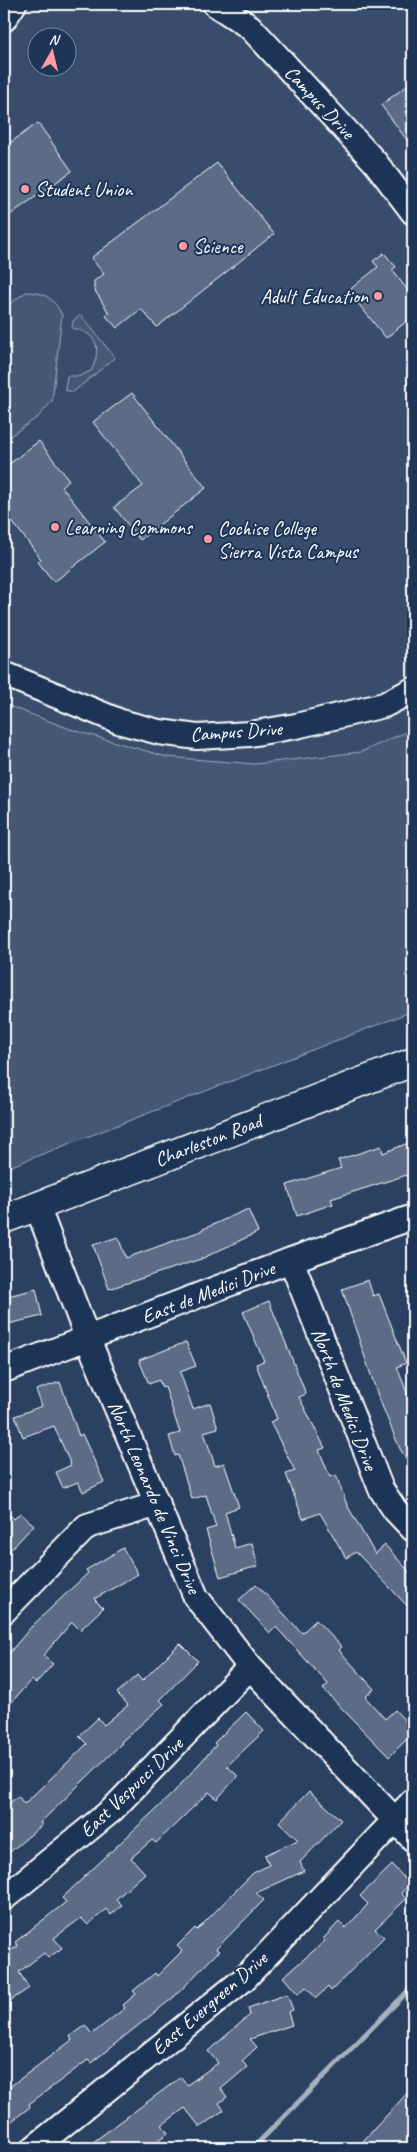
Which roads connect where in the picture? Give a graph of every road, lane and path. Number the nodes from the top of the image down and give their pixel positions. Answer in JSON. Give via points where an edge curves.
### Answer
{"nodes":[{"id":1,"x":14,"y":4,"type":"edge"},
{"id":2,"x":215,"y":4,"type":"edge"},
{"id":3,"x":4,"y":19,"type":"edge"},
{"id":4,"x":413,"y":212,"type":"edge"},
{"id":5,"x":4,"y":674,"type":"edge"},
{"id":6,"x":413,"y":690,"type":"edge"},
{"id":7,"x":413,"y":1062,"type":"edge"},
{"id":8,"x":37,"y":1206,"type":"junction"},
{"id":9,"x":413,"y":1217,"type":"edge"},
{"id":10,"x":4,"y":1219,"type":"edge"},
{"id":11,"x":291,"y":1260,"type":"junction"},
{"id":12,"x":87,"y":1337,"type":"junction"},
{"id":13,"x":4,"y":1370,"type":"edge"},
{"id":14,"x":158,"y":1504,"type":"junction"},
{"id":15,"x":413,"y":1530,"type":"edge"},
{"id":16,"x":4,"y":1611,"type":"edge"},
{"id":17,"x":250,"y":1667,"type":"junction"},
{"id":18,"x":413,"y":1801,"type":"edge"},
{"id":19,"x":396,"y":1821,"type":"junction"},
{"id":20,"x":413,"y":1839,"type":"edge"},
{"id":21,"x":4,"y":1898,"type":"edge"},
{"id":22,"x":34,"y":2148,"type":"edge"}],
"edges":[{"from":1,"to":3,"type":"street"},
{"from":2,"to":4,"type":"street","name":"Campus Drive","via":[[250,27],[375,162]]},
{"from":5,"to":6,"type":"street","name":"Campus Drive","via":[[121,722],[197,737],[250,734],[296,726],[384,705]]},
{"from":7,"to":8,"type":"main road","name":"Charleston Road"},
{"from":8,"to":10,"type":"main road","name":"Charleston Road"},
{"from":8,"to":12,"type":"street","name":"North Leonardo de Vinci Drive"},
{"from":9,"to":11,"type":"street","name":"East de Medici Drive"},
{"from":11,"to":12,"type":"street","name":"East de Medici Drive"},
{"from":11,"to":15,"type":"street","name":"North de Medici Drive","via":[[381,1489]]},
{"from":12,"to":13,"type":"street","name":"East de Medici Drive"},
{"from":12,"to":14,"type":"street","name":"North Leonardo de Vinci Drive"},
{"from":14,"to":16,"type":"street","via":[[87,1526]]},
{"from":14,"to":17,"type":"street","name":"North Leonardo de Vinci Drive","via":[[196,1597]]},
{"from":17,"to":19,"type":"street","name":"North Leonardo de Vinci Drive"},
{"from":17,"to":21,"type":"street","name":"East Vespucci Drive","via":[[112,1810]]},
{"from":18,"to":19,"type":"street","name":"East Evergreen Drive"},
{"from":19,"to":20,"type":"street","name":"North Leonardo de Vinci Drive"},
{"from":19,"to":22,"type":"street","name":"East Evergreen Drive","via":[[244,1979]]}]}
